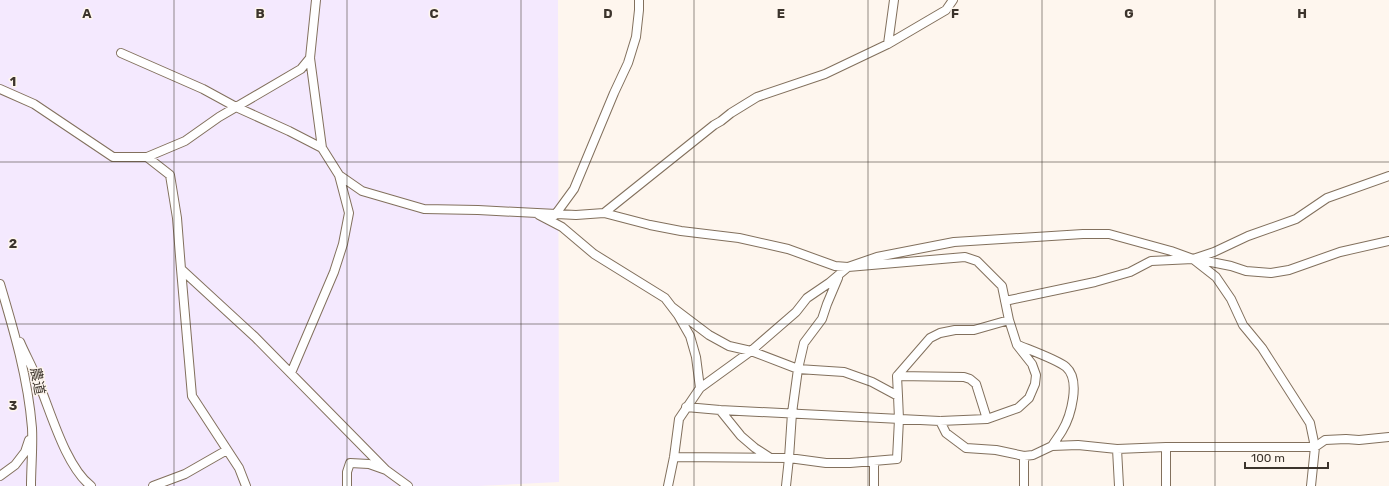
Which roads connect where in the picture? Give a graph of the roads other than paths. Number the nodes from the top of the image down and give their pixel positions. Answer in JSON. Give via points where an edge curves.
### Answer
{"nodes":[{"id":1,"x":316,"y":0,"type":"edge"},
{"id":2,"x":639,"y":0,"type":"edge"},
{"id":3,"x":894,"y":0,"type":"edge"},
{"id":4,"x":953,"y":0,"type":"edge"},
{"id":5,"x":888,"y":44,"type":"junction"},
{"id":6,"x":121,"y":53,"type":"dead end"},
{"id":7,"x":310,"y":58,"type":"junction"},
{"id":8,"x":0,"y":89,"type":"edge"},
{"id":9,"x":236,"y":107,"type":"junction"},
{"id":10,"x":322,"y":148,"type":"junction"},
{"id":11,"x":147,"y":157,"type":"junction"},
{"id":12,"x":338,"y":175,"type":"junction"},
{"id":13,"x":1389,"y":176,"type":"edge"},
{"id":14,"x":604,"y":213,"type":"junction"},
{"id":15,"x":537,"y":214,"type":"junction"},
{"id":16,"x":554,"y":215,"type":"junction"},
{"id":17,"x":1389,"y":241,"type":"edge"},
{"id":18,"x":1193,"y":259,"type":"junction"},
{"id":19,"x":848,"y":267,"type":"junction"},
{"id":20,"x":181,"y":269,"type":"junction"},
{"id":21,"x":839,"y":275,"type":"junction"},
{"id":22,"x":0,"y":284,"type":"edge"},
{"id":23,"x":1005,"y":301,"type":"junction"},
{"id":24,"x":672,"y":307,"type":"junction"},
{"id":25,"x":1009,"y":320,"type":"junction"},
{"id":26,"x":14,"y":330,"type":"junction"},
{"id":27,"x":1017,"y":345,"type":"junction"},
{"id":28,"x":751,"y":351,"type":"junction"},
{"id":29,"x":798,"y":368,"type":"junction"},
{"id":30,"x":291,"y":373,"type":"junction"},
{"id":31,"x":897,"y":376,"type":"junction"},
{"id":32,"x":700,"y":388,"type":"junction"},
{"id":33,"x":898,"y":396,"type":"junction"},
{"id":34,"x":686,"y":407,"type":"junction"},
{"id":35,"x":720,"y":410,"type":"junction"},
{"id":36,"x":792,"y":414,"type":"junction"},
{"id":37,"x":900,"y":419,"type":"junction"},
{"id":38,"x":987,"y":419,"type":"junction"},
{"id":39,"x":940,"y":421,"type":"junction"},
{"id":40,"x":32,"y":429,"type":"junction"},
{"id":41,"x":1389,"y":437,"type":"edge"},
{"id":42,"x":1052,"y":446,"type":"junction"},
{"id":43,"x":1166,"y":447,"type":"junction"},
{"id":44,"x":1315,"y":448,"type":"junction"},
{"id":45,"x":1117,"y":449,"type":"junction"},
{"id":46,"x":227,"y":450,"type":"junction"},
{"id":47,"x":1024,"y":456,"type":"junction"},
{"id":48,"x":674,"y":457,"type":"junction"},
{"id":49,"x":770,"y":458,"type":"junction"},
{"id":50,"x":789,"y":458,"type":"junction"},
{"id":51,"x":874,"y":462,"type":"junction"},
{"id":52,"x":386,"y":470,"type":"junction"},
{"id":53,"x":0,"y":476,"type":"edge"},
{"id":54,"x":31,"y":486,"type":"edge"},
{"id":55,"x":91,"y":486,"type":"edge"},
{"id":56,"x":153,"y":486,"type":"edge"},
{"id":57,"x":246,"y":486,"type":"edge"},
{"id":58,"x":347,"y":486,"type":"edge"},
{"id":59,"x":408,"y":486,"type":"edge"},
{"id":60,"x":668,"y":486,"type":"edge"},
{"id":61,"x":786,"y":486,"type":"edge"},
{"id":62,"x":874,"y":486,"type":"edge"},
{"id":63,"x":1024,"y":486,"type":"edge"},
{"id":64,"x":1119,"y":486,"type":"edge"},
{"id":65,"x":1166,"y":486,"type":"edge"},
{"id":66,"x":1312,"y":486,"type":"edge"}],
"edges":[{"from":1,"to":7,"type":"street"},
{"from":2,"to":16,"type":"street","via":[[636,37],[628,63],[574,189]]},
{"from":3,"to":5,"type":"street"},
{"from":4,"to":5,"type":"street","via":[[946,10]]},
{"from":5,"to":14,"type":"street","via":[[826,74],[757,97],[714,125]]},
{"from":6,"to":9,"type":"street"},
{"from":7,"to":9,"type":"street","via":[[301,69]]},
{"from":7,"to":10,"type":"street"},
{"from":8,"to":11,"type":"street","via":[[34,104],[113,157]]},
{"from":9,"to":10,"type":"street"},
{"from":9,"to":11,"type":"street","via":[[185,140]]},
{"from":10,"to":12,"type":"street"},
{"from":11,"to":20,"type":"street","via":[[170,175]]},
{"from":12,"to":15,"type":"street","via":[[362,191],[424,209]]},
{"from":12,"to":30,"type":"street","via":[[349,214],[343,244],[334,272]]},
{"from":13,"to":18,"type":"street","via":[[1327,198],[1296,219]]},
{"from":14,"to":16,"type":"street"},
{"from":14,"to":19,"type":"street","via":[[650,225],[788,249],[834,266]]},
{"from":15,"to":16,"type":"street"},
{"from":15,"to":24,"type":"street","via":[[562,227],[594,254],[665,298]]},
{"from":17,"to":18,"type":"street","via":[[1340,252],[1271,274]]},
{"from":18,"to":19,"type":"street","via":[[1109,234],[1083,234],[954,242],[876,257]]},
{"from":18,"to":23,"type":"street","via":[[1151,261],[1130,272],[1095,282]]},
{"from":18,"to":44,"type":"street","via":[[1216,276],[1231,299],[1243,325],[1262,348],[1310,423]]},
{"from":19,"to":21,"type":"street"},
{"from":19,"to":23,"type":"street","via":[[965,257],[977,262],[1002,286]]},
{"from":20,"to":30,"type":"street"},
{"from":20,"to":46,"type":"street","via":[[192,396]]},
{"from":21,"to":28,"type":"street","via":[[807,298],[796,312]]},
{"from":21,"to":29,"type":"street","via":[[822,319],[804,343]]},
{"from":22,"to":26,"type":"street","name":"農道"},
{"from":23,"to":25,"type":"street"},
{"from":24,"to":28,"type":"street","via":[[709,335],[729,346]]},
{"from":24,"to":32,"type":"street","via":[[690,336]]},
{"from":25,"to":27,"type":"street"},
{"from":25,"to":31,"type":"street","via":[[974,330],[940,333],[930,338]]},
{"from":26,"to":40,"type":"street","name":"農道","via":[[29,399]]},
{"from":26,"to":55,"type":"street","via":[[75,470]]},
{"from":27,"to":38,"type":"street","via":[[1032,364],[1036,375],[1035,384],[1029,398],[1018,408]]},
{"from":27,"to":42,"type":"street","via":[[1067,367],[1072,376],[1073,400],[1069,416]]},
{"from":28,"to":29,"type":"street"},
{"from":28,"to":32,"type":"street"},
{"from":29,"to":33,"type":"street","via":[[844,372],[872,382]]},
{"from":29,"to":36,"type":"street"},
{"from":30,"to":52,"type":"street"},
{"from":31,"to":33,"type":"street"},
{"from":31,"to":38,"type":"street","via":[[970,379],[976,384]]},
{"from":32,"to":34,"type":"street"},
{"from":33,"to":37,"type":"street"},
{"from":34,"to":35,"type":"street"},
{"from":34,"to":48,"type":"street","via":[[679,419]]},
{"from":35,"to":36,"type":"street"},
{"from":35,"to":49,"type":"street","via":[[741,436]]},
{"from":36,"to":37,"type":"street"},
{"from":36,"to":50,"type":"street"},
{"from":37,"to":39,"type":"street"},
{"from":37,"to":51,"type":"street","via":[[897,459]]},
{"from":38,"to":39,"type":"street"},
{"from":39,"to":47,"type":"street","via":[[946,433],[966,448],[996,450]]},
{"from":40,"to":53,"type":"street","via":[[26,452],[15,465]]},
{"from":40,"to":54,"type":"street","name":"農道"},
{"from":41,"to":44,"type":"street","via":[[1325,440]]},
{"from":42,"to":45,"type":"street","via":[[1078,445]]},
{"from":42,"to":47,"type":"street","via":[[1033,455]]},
{"from":43,"to":44,"type":"street"},
{"from":43,"to":45,"type":"street"},
{"from":43,"to":65,"type":"street"},
{"from":44,"to":66,"type":"street"},
{"from":45,"to":64,"type":"street"},
{"from":46,"to":56,"type":"street","via":[[185,474]]},
{"from":46,"to":57,"type":"street","via":[[239,468]]},
{"from":47,"to":63,"type":"street"},
{"from":48,"to":49,"type":"street"},
{"from":48,"to":60,"type":"street"},
{"from":49,"to":50,"type":"street"},
{"from":50,"to":51,"type":"street","via":[[826,463]]},
{"from":50,"to":61,"type":"street"},
{"from":51,"to":62,"type":"street"},
{"from":52,"to":58,"type":"street","via":[[370,464],[350,463]]},
{"from":52,"to":59,"type":"street"}]}
